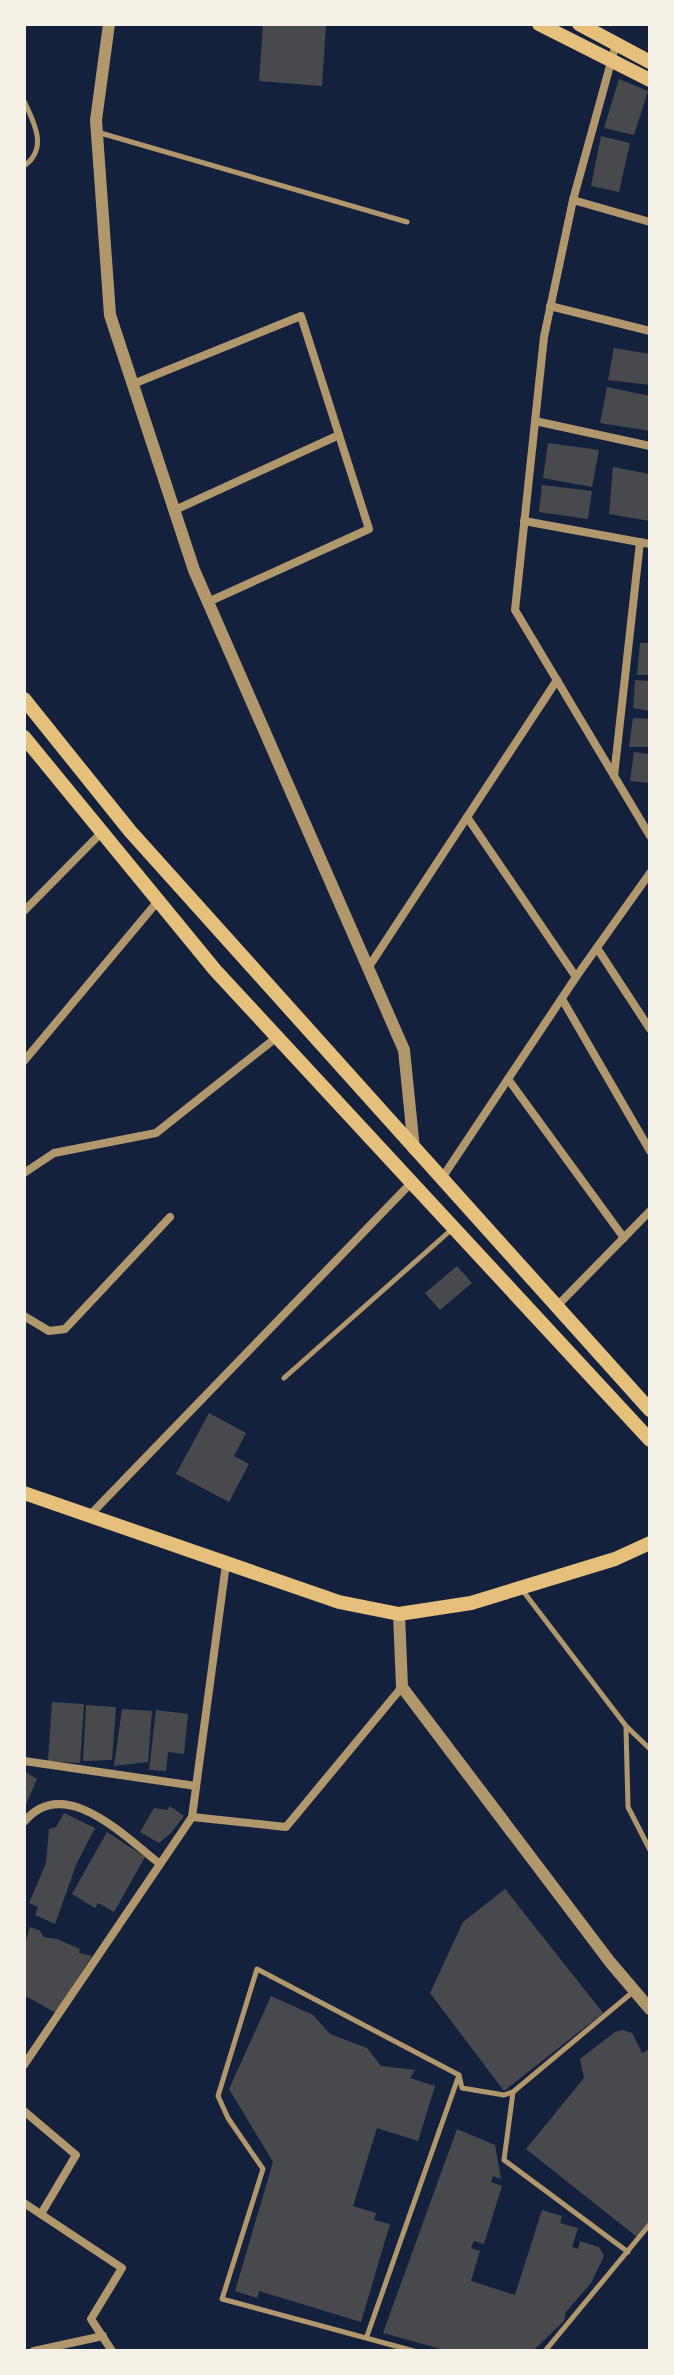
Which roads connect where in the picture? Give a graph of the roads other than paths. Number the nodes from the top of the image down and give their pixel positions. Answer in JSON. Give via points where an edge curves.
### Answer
{"nodes":[{"id":1,"x":109,"y":24,"type":"edge"},
{"id":2,"x":539,"y":24,"type":"edge"},
{"id":3,"x":579,"y":24,"type":"edge"},
{"id":4,"x":616,"y":44,"type":"junction"},
{"id":5,"x":609,"y":60,"type":"junction"},
{"id":6,"x":650,"y":62,"type":"edge"},
{"id":7,"x":650,"y":80,"type":"edge"},
{"id":8,"x":24,"y":101,"type":"edge"},
{"id":9,"x":97,"y":131,"type":"junction"},
{"id":10,"x":24,"y":166,"type":"edge"},
{"id":11,"x":573,"y":200,"type":"junction"},
{"id":12,"x":407,"y":222,"type":"dead end"},
{"id":13,"x":650,"y":222,"type":"edge"},
{"id":14,"x":550,"y":306,"type":"junction"},
{"id":15,"x":650,"y":331,"type":"edge"},
{"id":16,"x":133,"y":384,"type":"junction"},
{"id":17,"x":535,"y":421,"type":"junction"},
{"id":18,"x":339,"y":435,"type":"junction"},
{"id":19,"x":650,"y":446,"type":"edge"},
{"id":20,"x":175,"y":510,"type":"junction"},
{"id":21,"x":524,"y":521,"type":"junction"},
{"id":22,"x":640,"y":542,"type":"junction"},
{"id":23,"x":650,"y":544,"type":"edge"},
{"id":24,"x":208,"y":602,"type":"junction"},
{"id":25,"x":557,"y":680,"type":"junction"},
{"id":26,"x":24,"y":699,"type":"edge"},
{"id":27,"x":24,"y":737,"type":"edge"},
{"id":28,"x":614,"y":776,"type":"junction"},
{"id":29,"x":467,"y":817,"type":"junction"},
{"id":30,"x":102,"y":832,"type":"junction"},
{"id":31,"x":650,"y":836,"type":"edge"},
{"id":32,"x":650,"y":873,"type":"edge"},
{"id":33,"x":158,"y":901,"type":"junction"},
{"id":34,"x":24,"y":911,"type":"edge"},
{"id":35,"x":597,"y":948,"type":"junction"},
{"id":36,"x":368,"y":968,"type":"junction"},
{"id":37,"x":576,"y":977,"type":"junction"},
{"id":38,"x":562,"y":999,"type":"junction"},
{"id":39,"x":650,"y":1029,"type":"edge"},
{"id":40,"x":277,"y":1037,"type":"junction"},
{"id":41,"x":24,"y":1061,"type":"edge"},
{"id":42,"x":508,"y":1079,"type":"junction"},
{"id":43,"x":414,"y":1149,"type":"junction"},
{"id":44,"x":650,"y":1151,"type":"edge"},
{"id":45,"x":24,"y":1173,"type":"edge"},
{"id":46,"x":441,"y":1179,"type":"junction"},
{"id":47,"x":411,"y":1183,"type":"junction"},
{"id":48,"x":650,"y":1211,"type":"edge"},
{"id":49,"x":170,"y":1217,"type":"dead end"},
{"id":50,"x":453,"y":1228,"type":"junction"},
{"id":51,"x":624,"y":1238,"type":"junction"},
{"id":52,"x":557,"y":1306,"type":"junction"},
{"id":53,"x":24,"y":1316,"type":"edge"},
{"id":54,"x":284,"y":1378,"type":"dead end"},
{"id":55,"x":650,"y":1410,"type":"edge"},
{"id":56,"x":650,"y":1440,"type":"edge"},
{"id":57,"x":24,"y":1493,"type":"edge"},
{"id":58,"x":88,"y":1518,"type":"junction"},
{"id":59,"x":650,"y":1543,"type":"edge"},
{"id":60,"x":226,"y":1564,"type":"junction"},
{"id":61,"x":521,"y":1589,"type":"junction"},
{"id":62,"x":399,"y":1614,"type":"junction"},
{"id":63,"x":402,"y":1687,"type":"junction"},
{"id":64,"x":626,"y":1726,"type":"junction"},
{"id":65,"x":650,"y":1749,"type":"edge"},
{"id":66,"x":24,"y":1761,"type":"edge"},
{"id":67,"x":196,"y":1786,"type":"junction"},
{"id":68,"x":192,"y":1817,"type":"junction"},
{"id":69,"x":24,"y":1822,"type":"edge"},
{"id":70,"x":650,"y":1850,"type":"edge"},
{"id":71,"x":160,"y":1864,"type":"junction"},
{"id":72,"x":635,"y":1990,"type":"junction"},
{"id":73,"x":650,"y":2009,"type":"edge"},
{"id":74,"x":24,"y":2065,"type":"edge"},
{"id":75,"x":459,"y":2075,"type":"junction"},
{"id":76,"x":513,"y":2092,"type":"junction"},
{"id":77,"x":24,"y":2111,"type":"edge"},
{"id":78,"x":24,"y":2203,"type":"edge"},
{"id":79,"x":41,"y":2214,"type":"junction"},
{"id":80,"x":650,"y":2224,"type":"edge"},
{"id":81,"x":628,"y":2252,"type":"junction"},
{"id":82,"x":103,"y":2336,"type":"junction"},
{"id":83,"x":367,"y":2336,"type":"junction"},
{"id":84,"x":34,"y":2351,"type":"edge"},
{"id":85,"x":112,"y":2351,"type":"edge"},
{"id":86,"x":414,"y":2351,"type":"edge"},
{"id":87,"x":545,"y":2351,"type":"edge"}],
"edges":[{"from":1,"to":9,"type":"street"},
{"from":2,"to":5,"type":"main road"},
{"from":3,"to":4,"type":"main road"},
{"from":4,"to":5,"type":"street"},
{"from":4,"to":6,"type":"main road"},
{"from":5,"to":7,"type":"main road"},
{"from":5,"to":11,"type":"street"},
{"from":8,"to":10,"type":"lane","via":[[40,145]]},
{"from":9,"to":12,"type":"lane"},
{"from":9,"to":16,"type":"street","via":[[110,315]]},
{"from":11,"to":13,"type":"street"},
{"from":11,"to":14,"type":"street"},
{"from":14,"to":15,"type":"street"},
{"from":14,"to":17,"type":"street"},
{"from":16,"to":18,"type":"street","via":[[301,316]]},
{"from":16,"to":20,"type":"street"},
{"from":17,"to":19,"type":"street"},
{"from":17,"to":21,"type":"street"},
{"from":18,"to":20,"type":"street"},
{"from":18,"to":24,"type":"street","via":[[369,529]]},
{"from":20,"to":24,"type":"street"},
{"from":21,"to":22,"type":"street"},
{"from":21,"to":25,"type":"street","via":[[515,610]]},
{"from":22,"to":23,"type":"street"},
{"from":22,"to":28,"type":"street"},
{"from":24,"to":36,"type":"street"},
{"from":25,"to":28,"type":"street"},
{"from":25,"to":29,"type":"street"},
{"from":26,"to":43,"type":"main road","via":[[130,831]]},
{"from":27,"to":30,"type":"main road"},
{"from":28,"to":31,"type":"street"},
{"from":29,"to":36,"type":"street"},
{"from":29,"to":37,"type":"street"},
{"from":30,"to":33,"type":"main road"},
{"from":30,"to":34,"type":"street"},
{"from":32,"to":35,"type":"street"},
{"from":33,"to":40,"type":"main road"},
{"from":33,"to":41,"type":"street"},
{"from":35,"to":37,"type":"street"},
{"from":35,"to":39,"type":"street"},
{"from":36,"to":43,"type":"street","via":[[404,1050]]},
{"from":37,"to":38,"type":"street"},
{"from":38,"to":42,"type":"street"},
{"from":38,"to":44,"type":"street"},
{"from":40,"to":45,"type":"street","via":[[156,1133],[54,1153]]},
{"from":40,"to":47,"type":"main road"},
{"from":42,"to":46,"type":"street"},
{"from":42,"to":51,"type":"street"},
{"from":43,"to":46,"type":"main road"},
{"from":46,"to":52,"type":"main road"},
{"from":47,"to":50,"type":"main road"},
{"from":47,"to":58,"type":"street"},
{"from":48,"to":51,"type":"street"},
{"from":49,"to":53,"type":"street","via":[[65,1329],[49,1331]]},
{"from":50,"to":54,"type":"lane"},
{"from":50,"to":56,"type":"main road"},
{"from":51,"to":52,"type":"street"},
{"from":52,"to":55,"type":"main road"},
{"from":57,"to":58,"type":"main road"},
{"from":58,"to":60,"type":"main road"},
{"from":59,"to":61,"type":"main road"},
{"from":60,"to":62,"type":"main road","via":[[339,1602]]},
{"from":60,"to":67,"type":"street"},
{"from":61,"to":62,"type":"main road"},
{"from":61,"to":64,"type":"lane"},
{"from":62,"to":63,"type":"street"},
{"from":63,"to":68,"type":"street","via":[[286,1827]]},
{"from":63,"to":72,"type":"street"},
{"from":64,"to":65,"type":"lane"},
{"from":64,"to":70,"type":"lane","via":[[628,1807]]},
{"from":66,"to":67,"type":"street"},
{"from":67,"to":68,"type":"street"},
{"from":68,"to":71,"type":"street"},
{"from":69,"to":71,"type":"street","via":[[49,1803],[82,1809]]},
{"from":71,"to":74,"type":"street"},
{"from":72,"to":73,"type":"street"},
{"from":72,"to":76,"type":"lane"},
{"from":75,"to":76,"type":"lane","via":[[462,2088]]},
{"from":75,"to":83,"type":"lane"},
{"from":75,"to":83,"type":"lane","via":[[257,1969],[218,2096],[259,2161],[263,2179],[222,2299]]},
{"from":76,"to":81,"type":"lane","via":[[504,2160]]},
{"from":77,"to":79,"type":"street","via":[[76,2155]]},
{"from":78,"to":79,"type":"street"},
{"from":79,"to":82,"type":"street","via":[[122,2268],[91,2319]]},
{"from":80,"to":81,"type":"lane"},
{"from":81,"to":87,"type":"lane"},
{"from":82,"to":84,"type":"street"},
{"from":82,"to":85,"type":"street"},
{"from":83,"to":86,"type":"lane"}]}
